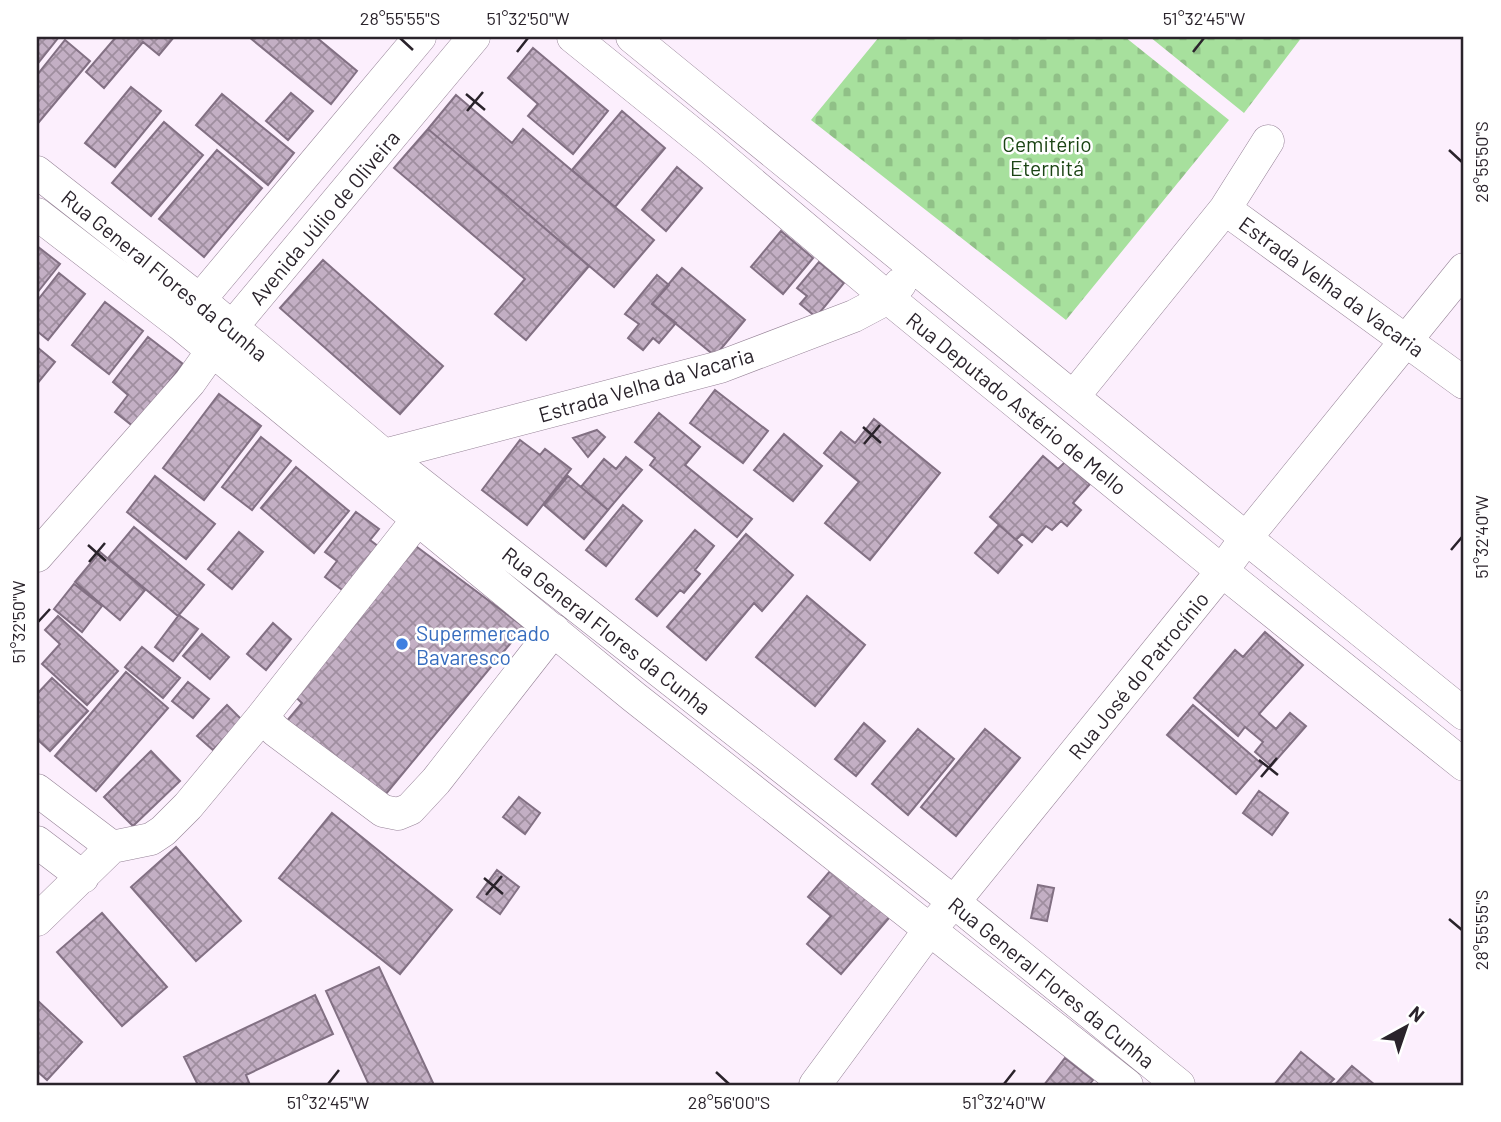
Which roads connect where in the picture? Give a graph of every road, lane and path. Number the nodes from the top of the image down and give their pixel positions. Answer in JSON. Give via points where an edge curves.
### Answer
{"nodes":[{"id":1,"x":474,"y":37,"type":"edge"},
{"id":2,"x":573,"y":37,"type":"edge"},
{"id":3,"x":632,"y":37,"type":"edge"},
{"id":4,"x":416,"y":42,"type":"edge"},
{"id":5,"x":444,"y":73,"type":"junction"},
{"id":6,"x":730,"y":116,"type":"junction"},
{"id":7,"x":1268,"y":141,"type":"dead end"},
{"id":8,"x":708,"y":146,"type":"junction"},
{"id":9,"x":37,"y":172,"type":"edge"},
{"id":10,"x":75,"y":202,"type":"junction"},
{"id":11,"x":1226,"y":209,"type":"junction"},
{"id":12,"x":45,"y":220,"type":"edge"},
{"id":13,"x":916,"y":267,"type":"junction"},
{"id":14,"x":1464,"y":269,"type":"edge"},
{"id":15,"x":888,"y":298,"type":"junction"},
{"id":16,"x":200,"y":300,"type":"junction"},
{"id":17,"x":180,"y":324,"type":"junction"},
{"id":18,"x":232,"y":327,"type":"junction"},
{"id":19,"x":1408,"y":340,"type":"junction"},
{"id":20,"x":212,"y":351,"type":"junction"},
{"id":21,"x":1464,"y":383,"type":"edge"},
{"id":22,"x":1074,"y":396,"type":"junction"},
{"id":23,"x":1124,"y":438,"type":"junction"},
{"id":24,"x":374,"y":465,"type":"junction"},
{"id":25,"x":1100,"y":471,"type":"junction"},
{"id":26,"x":418,"y":519,"type":"junction"},
{"id":27,"x":1246,"y":538,"type":"junction"},
{"id":28,"x":37,"y":556,"type":"edge"},
{"id":29,"x":1222,"y":571,"type":"junction"},
{"id":30,"x":554,"y":630,"type":"junction"},
{"id":31,"x":656,"y":670,"type":"junction"},
{"id":32,"x":635,"y":696,"type":"junction"},
{"id":33,"x":1464,"y":714,"type":"edge"},
{"id":34,"x":262,"y":717,"type":"junction"},
{"id":35,"x":1464,"y":765,"type":"edge"},
{"id":36,"x":37,"y":790,"type":"edge"},
{"id":37,"x":37,"y":842,"type":"edge"},
{"id":38,"x":112,"y":848,"type":"junction"},
{"id":39,"x":83,"y":877,"type":"junction"},
{"id":40,"x":954,"y":902,"type":"junction"},
{"id":41,"x":37,"y":919,"type":"edge"},
{"id":42,"x":930,"y":929,"type":"junction"},
{"id":43,"x":815,"y":1085,"type":"edge"},
{"id":44,"x":1127,"y":1085,"type":"edge"},
{"id":45,"x":1179,"y":1085,"type":"edge"}],
"edges":[{"from":1,"to":5,"type":"street","name":"Avenida Júlio de Oliveira"},
{"from":2,"to":8,"type":"street","name":"Rua Deputado Astério de Mello"},
{"from":3,"to":6,"type":"street","name":"Rua Deputado Astério de Mello"},
{"from":4,"to":5,"type":"street"},
{"from":4,"to":16,"type":"street","name":"Avenida Júlio de Oliveira"},
{"from":5,"to":18,"type":"street","name":"Avenida Júlio de Oliveira"},
{"from":6,"to":8,"type":"street"},
{"from":6,"to":13,"type":"street","name":"Rua Deputado Astério de Mello"},
{"from":7,"to":11,"type":"street"},
{"from":8,"to":15,"type":"street","name":"Rua Deputado Astério de Mello"},
{"from":9,"to":10,"type":"street","name":"Rua General Flores da Cunha"},
{"from":10,"to":12,"type":"street"},
{"from":10,"to":16,"type":"street","name":"Rua General Flores da Cunha"},
{"from":11,"to":19,"type":"street","name":"Estrada Velha da Vacaria"},
{"from":11,"to":22,"type":"street","name":"Estrada Velha da Vacaria"},
{"from":12,"to":17,"type":"street","name":"Rua General Flores da Cunha"},
{"from":13,"to":15,"type":"street","name":"Estrada Velha da Vacaria"},
{"from":13,"to":22,"type":"street","name":"Rua Deputado Astério de Mello"},
{"from":14,"to":19,"type":"street","name":"Rua José do Patrocínio"},
{"from":15,"to":24,"type":"street","name":"Estrada Velha da Vacaria","via":[[854,316],[720,367]]},
{"from":15,"to":25,"type":"street","name":"Rua Deputado Astério de Mello"},
{"from":16,"to":17,"type":"street","name":"Avenida Júlio de Oliveira"},
{"from":16,"to":18,"type":"street","name":"Rua General Flores da Cunha"},
{"from":17,"to":20,"type":"street","name":"Rua General Flores da Cunha"},
{"from":18,"to":20,"type":"street","name":"Avenida Júlio de Oliveira"},
{"from":18,"to":24,"type":"street","name":"Rua General Flores da Cunha"},
{"from":19,"to":21,"type":"street","name":"Estrada Velha da Vacaria"},
{"from":19,"to":27,"type":"street","name":"Rua José do Patrocínio"},
{"from":20,"to":24,"type":"street","name":"Rua General Flores da Cunha"},
{"from":20,"to":28,"type":"street","name":"Avenida Júlio de Oliveira"},
{"from":22,"to":23,"type":"street","name":"Rua Deputado Astério de Mello"},
{"from":23,"to":25,"type":"street"},
{"from":23,"to":27,"type":"street","name":"Rua Deputado Astério de Mello"},
{"from":24,"to":26,"type":"street","name":"Rua General Flores da Cunha"},
{"from":24,"to":31,"type":"street","name":"Rua General Flores da Cunha"},
{"from":25,"to":29,"type":"street","name":"Rua Deputado Astério de Mello"},
{"from":26,"to":30,"type":"street","name":"Rua General Flores da Cunha"},
{"from":26,"to":34,"type":"street"},
{"from":27,"to":29,"type":"street","name":"Rua José do Patrocínio"},
{"from":27,"to":33,"type":"street","name":"Rua Deputado Astério de Mello"},
{"from":29,"to":35,"type":"street","name":"Rua Deputado Astério de Mello"},
{"from":29,"to":40,"type":"street","name":"Rua José do Patrocínio"},
{"from":30,"to":32,"type":"street","name":"Rua General Flores da Cunha"},
{"from":30,"to":34,"type":"street","via":[[436,781],[410,809],[398,814],[383,811]]},
{"from":31,"to":32,"type":"street"},
{"from":31,"to":40,"type":"street","name":"Rua General Flores da Cunha"},
{"from":32,"to":42,"type":"street","name":"Rua General Flores da Cunha"},
{"from":34,"to":38,"type":"street","via":[[163,831]]},
{"from":36,"to":38,"type":"street"},
{"from":37,"to":39,"type":"street"},
{"from":38,"to":39,"type":"street"},
{"from":39,"to":41,"type":"street"},
{"from":40,"to":42,"type":"street","name":"Rua José do Patrocínio"},
{"from":40,"to":45,"type":"street","name":"Rua General Flores da Cunha"},
{"from":42,"to":43,"type":"street","name":"Rua José do Patrocínio"},
{"from":42,"to":44,"type":"street","name":"Rua General Flores da Cunha"}]}
